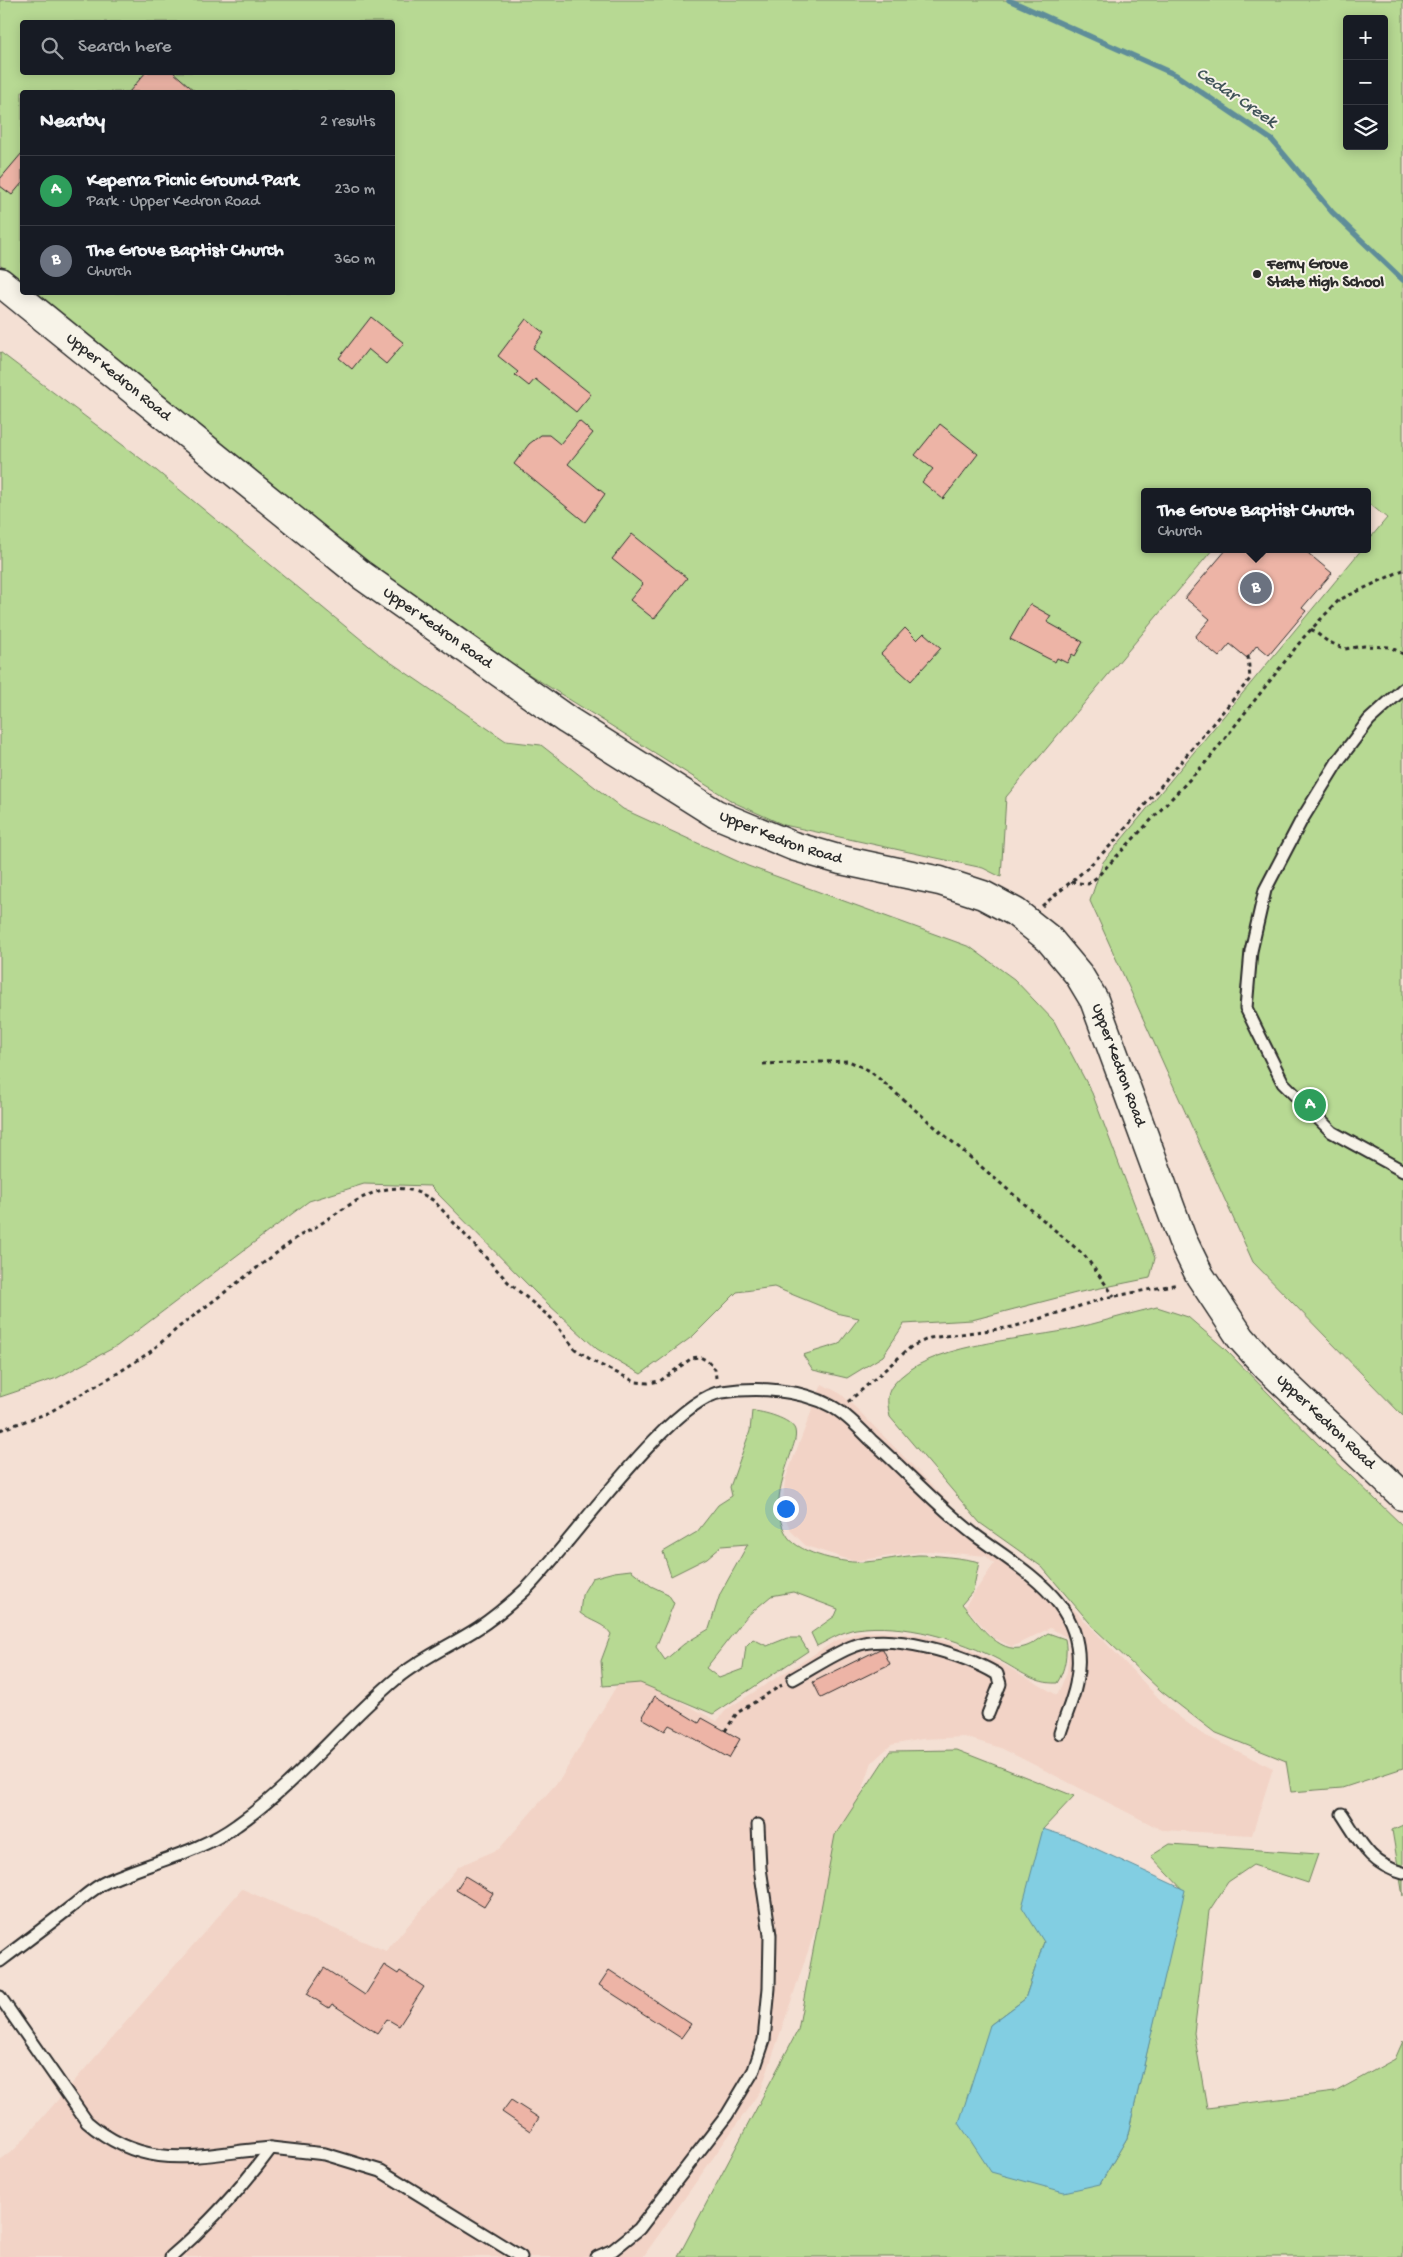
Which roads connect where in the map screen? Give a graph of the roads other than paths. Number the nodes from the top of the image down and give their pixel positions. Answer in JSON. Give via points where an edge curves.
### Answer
{"nodes":[{"id":1,"x":0,"y":282,"type":"edge"},
{"id":2,"x":1403,"y":690,"type":"edge"},
{"id":3,"x":1403,"y":1171,"type":"edge"},
{"id":4,"x":1403,"y":1496,"type":"edge"},
{"id":5,"x":793,"y":1678,"type":"road end"},
{"id":6,"x":988,"y":1714,"type":"dead end"},
{"id":7,"x":1060,"y":1733,"type":"dead end"},
{"id":8,"x":1342,"y":1814,"type":"dead end"},
{"id":9,"x":758,"y":1826,"type":"dead end"},
{"id":10,"x":1403,"y":1873,"type":"edge"},
{"id":11,"x":0,"y":1961,"type":"edge"},
{"id":12,"x":0,"y":1997,"type":"edge"},
{"id":13,"x":271,"y":2148,"type":"junction"},
{"id":14,"x":170,"y":2257,"type":"edge"},
{"id":15,"x":520,"y":2257,"type":"edge"},
{"id":16,"x":597,"y":2257,"type":"edge"}],
"edges":[{"from":1,"to":4,"type":"main road","name":"Upper Kedron Road","via":[[360,574],[626,758],[716,814],[793,846],[940,881],[983,895],[1015,912],[1042,933],[1064,955],[1094,1000],[1182,1240],[1200,1276],[1241,1338],[1267,1367]]},
{"from":2,"to":3,"type":"lane","via":[[1369,720],[1338,761],[1301,821],[1266,890],[1251,951],[1246,1008],[1283,1083],[1332,1132]]},
{"from":5,"to":6,"type":"lane","via":[[854,1645],[868,1642],[911,1644],[997,1674],[1000,1684]]},
{"from":7,"to":11,"type":"lane","via":[[1076,1685],[1076,1635],[1069,1617],[1049,1591],[942,1509],[839,1410],[802,1395],[751,1390],[718,1392],[684,1412],[646,1450],[545,1571],[515,1600],[480,1627],[398,1678],[236,1826],[202,1845],[103,1883]]},
{"from":8,"to":10,"type":"lane","via":[[1365,1851],[1388,1869]]},
{"from":9,"to":16,"type":"lane","via":[[760,1868],[770,1935],[770,1988],[764,2040],[754,2070],[726,2116],[638,2229],[612,2250]]},
{"from":12,"to":13,"type":"lane","via":[[87,2122],[103,2136],[150,2155],[183,2159]]},
{"from":13,"to":14,"type":"lane","via":[[244,2186],[201,2231]]},
{"from":13,"to":15,"type":"lane","via":[[325,2154],[381,2171]]}]}
